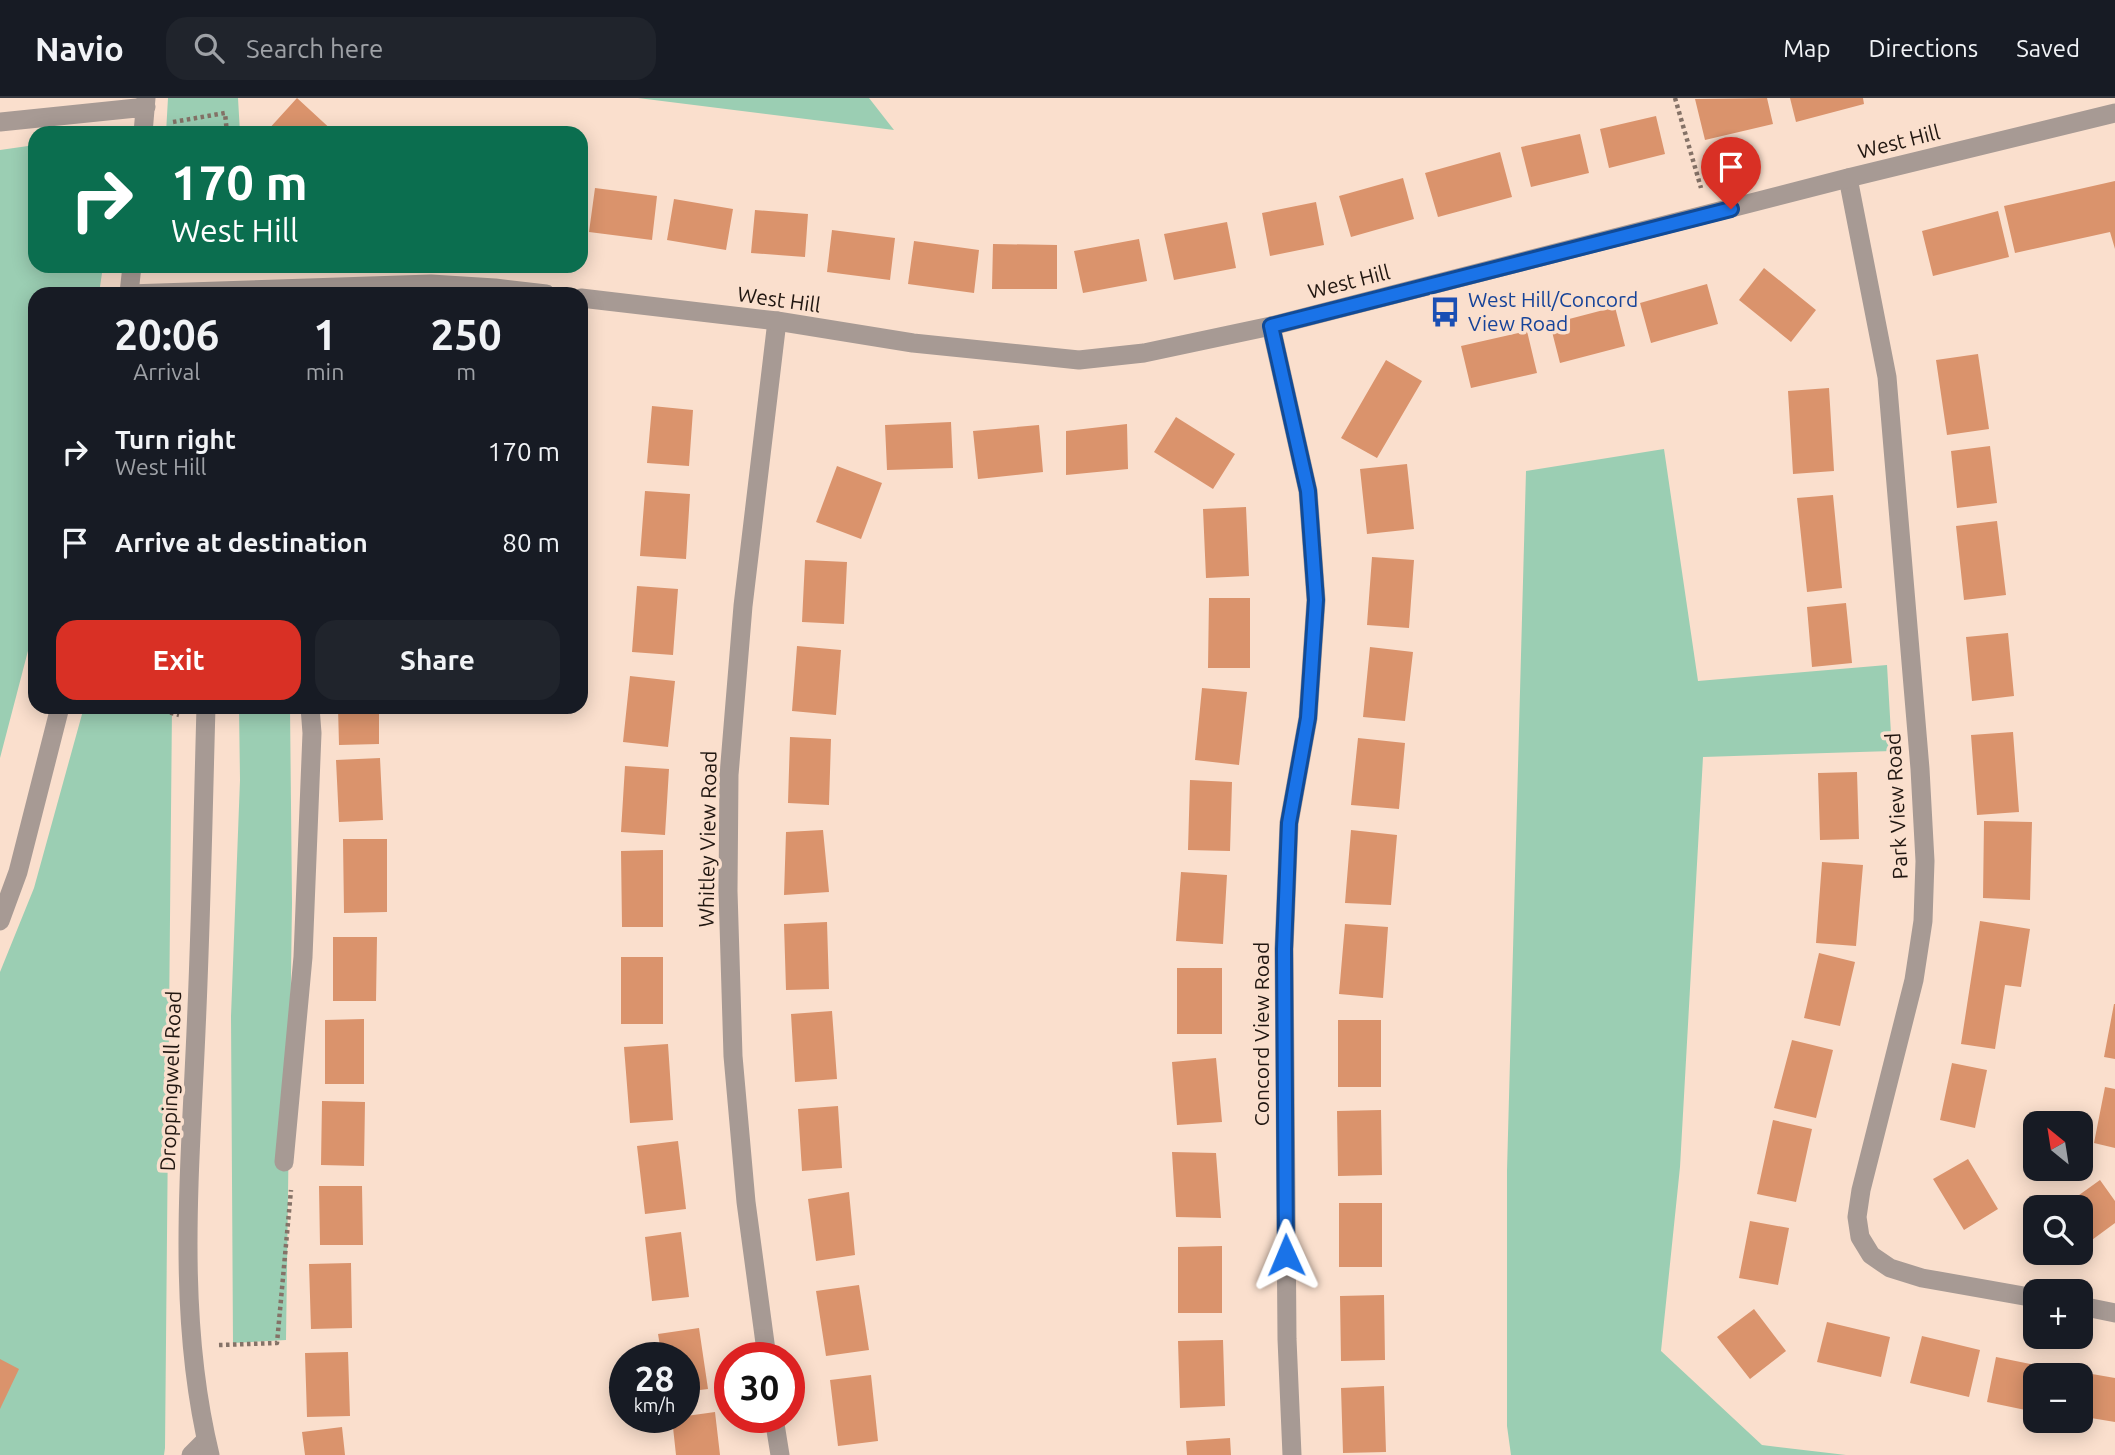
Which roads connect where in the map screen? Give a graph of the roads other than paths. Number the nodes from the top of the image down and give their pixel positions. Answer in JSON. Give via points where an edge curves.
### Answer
{"nodes":[{"id":1,"x":146,"y":102,"type":"edge"},
{"id":2,"x":2115,"y":113,"type":"edge"},
{"id":3,"x":0,"y":122,"type":"edge"},
{"id":4,"x":143,"y":126,"type":"edge"},
{"id":5,"x":1848,"y":178,"type":"junction"},
{"id":6,"x":330,"y":287,"type":"edge"},
{"id":7,"x":479,"y":287,"type":"edge"},
{"id":8,"x":588,"y":299,"type":"edge"},
{"id":9,"x":777,"y":321,"type":"junction"},
{"id":10,"x":1271,"y":326,"type":"junction"},
{"id":11,"x":58,"y":714,"type":"edge"},
{"id":12,"x":206,"y":714,"type":"edge"},
{"id":13,"x":311,"y":714,"type":"edge"},
{"id":14,"x":0,"y":921,"type":"edge"},
{"id":15,"x":284,"y":1162,"type":"road end"},
{"id":16,"x":2023,"y":1296,"type":"edge"},
{"id":17,"x":2093,"y":1308,"type":"edge"},
{"id":18,"x":2115,"y":1313,"type":"edge"},
{"id":19,"x":765,"y":1342,"type":"edge"},
{"id":20,"x":777,"y":1433,"type":"edge"},
{"id":21,"x":208,"y":1448,"type":"edge"},
{"id":22,"x":191,"y":1455,"type":"edge"},
{"id":23,"x":780,"y":1455,"type":"edge"},
{"id":24,"x":1293,"y":1455,"type":"edge"}],
"edges":[{"from":1,"to":3,"type":"street"},
{"from":1,"to":4,"type":"street"},
{"from":2,"to":5,"type":"street","name":"West Hill"},
{"from":5,"to":10,"type":"street","name":"West Hill"},
{"from":5,"to":16,"type":"street","name":"Park View Road","via":[[1887,377],[1925,861],[1923,921],[1914,980],[1861,1190],[1860,1237],[1871,1255],[1890,1268]]},
{"from":6,"to":7,"type":"street"},
{"from":8,"to":9,"type":"street","name":"West Hill"},
{"from":9,"to":10,"type":"street","name":"West Hill","via":[[914,343],[1079,360],[1144,353]]},
{"from":9,"to":19,"type":"street","name":"Whitley View Road","via":[[743,606],[729,775],[727,891],[734,1069]]},
{"from":10,"to":24,"type":"street","name":"Concord View Road","via":[[1308,491],[1316,600],[1308,718],[1289,823],[1284,949],[1287,1339]]},
{"from":11,"to":14,"type":"street","via":[[18,872]]},
{"from":12,"to":21,"type":"street","name":"Droppingwell Road","via":[[188,1278]]},
{"from":13,"to":15,"type":"street","via":[[303,957]]},
{"from":17,"to":18,"type":"street"},
{"from":20,"to":23,"type":"street"},
{"from":21,"to":22,"type":"street"}]}
